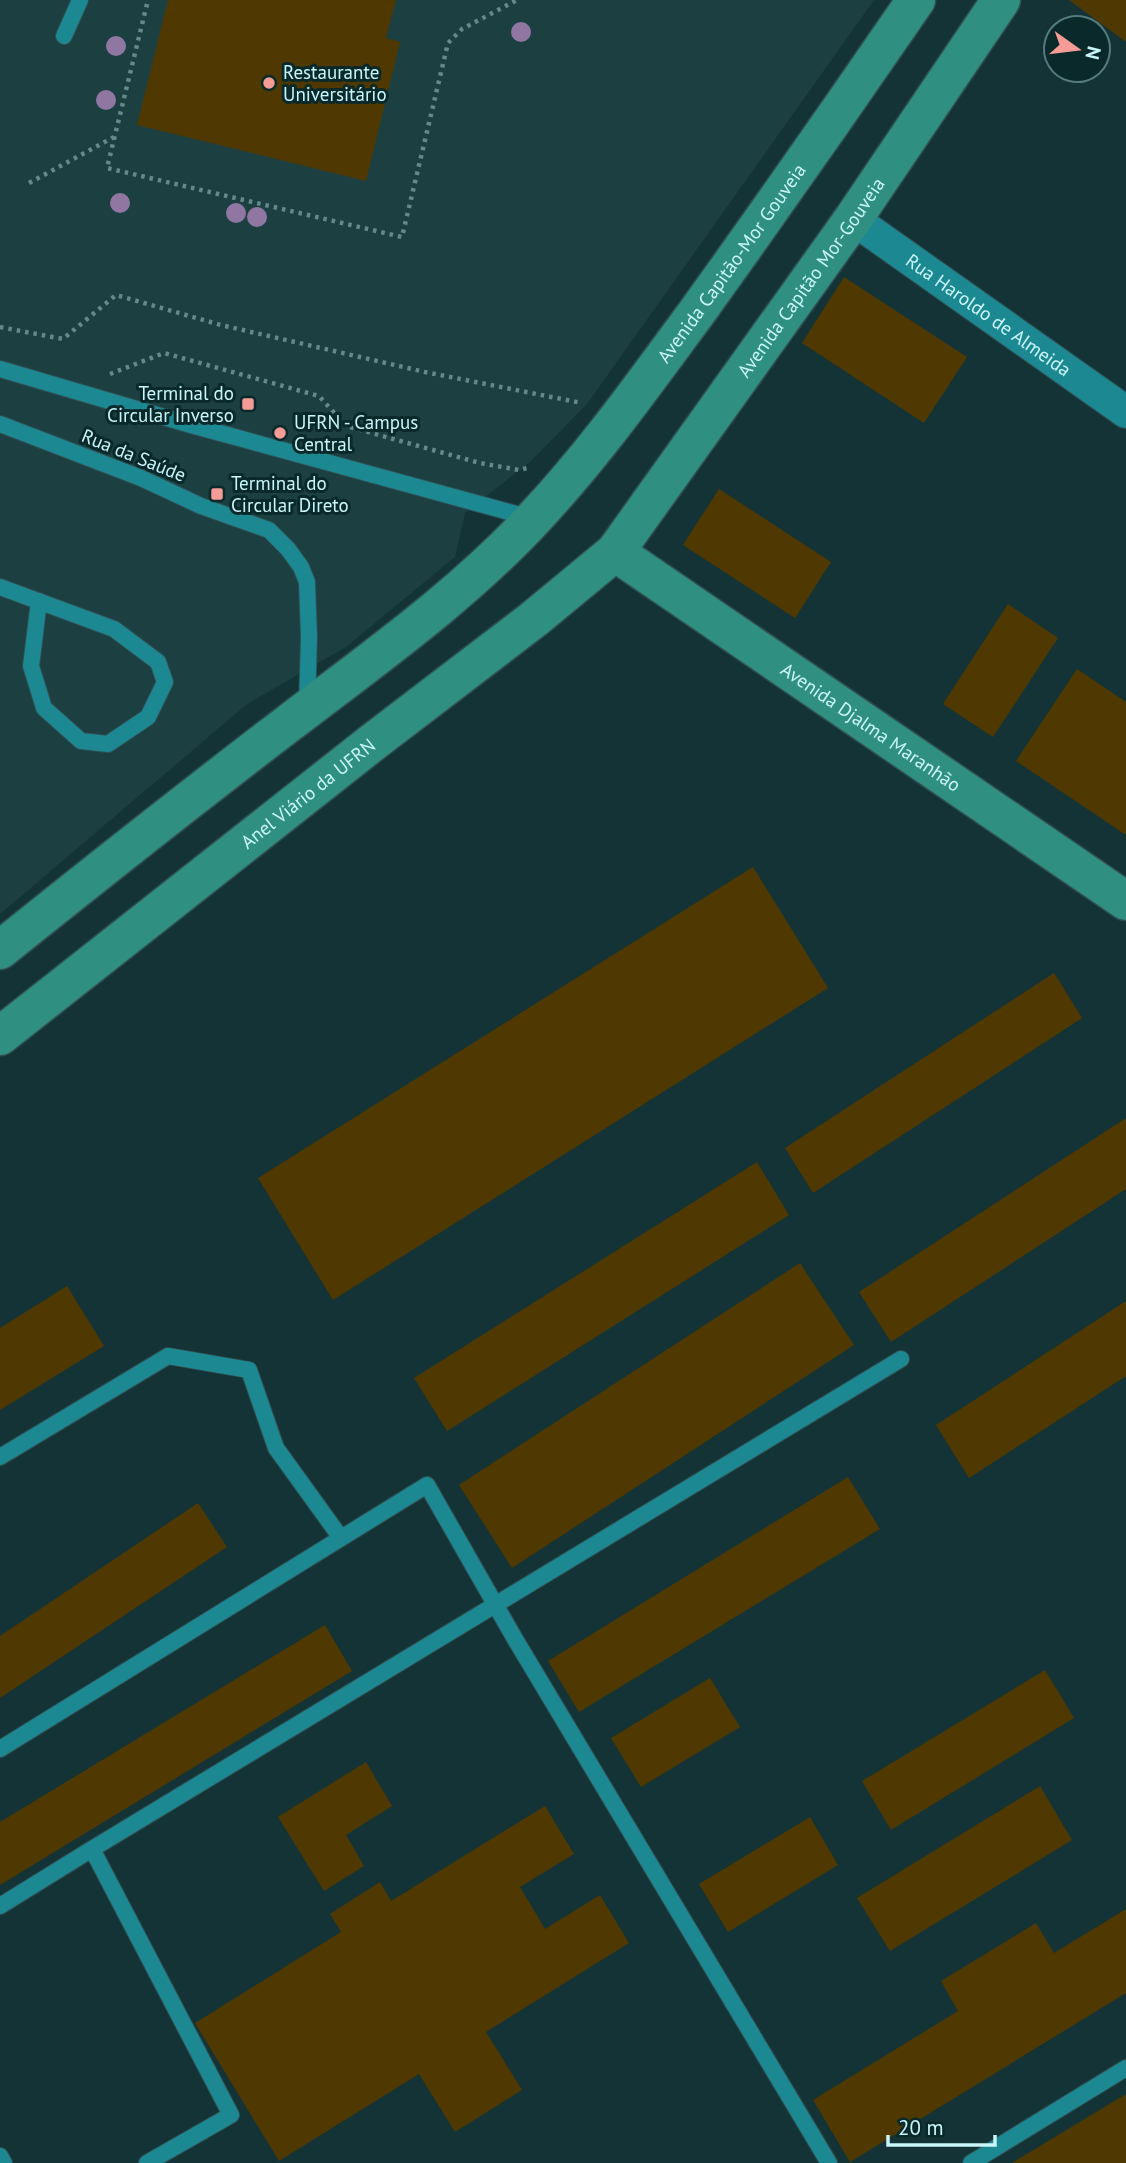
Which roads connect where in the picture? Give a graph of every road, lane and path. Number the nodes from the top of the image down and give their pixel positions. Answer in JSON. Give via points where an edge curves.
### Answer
{"nodes":[{"id":1,"x":80,"y":0,"type":"edge"},
{"id":2,"x":517,"y":0,"type":"edge"},
{"id":3,"x":916,"y":0,"type":"edge"},
{"id":4,"x":1001,"y":0,"type":"edge"},
{"id":5,"x":147,"y":4,"type":"dead end"},
{"id":6,"x":64,"y":36,"type":"dead end"},
{"id":7,"x":115,"y":137,"type":"junction"},
{"id":8,"x":29,"y":183,"type":"dead end"},
{"id":9,"x":853,"y":219,"type":"junction"},
{"id":10,"x":0,"y":327,"type":"edge"},
{"id":11,"x":0,"y":369,"type":"edge"},
{"id":12,"x":108,"y":376,"type":"dead end"},
{"id":13,"x":587,"y":404,"type":"dead end"},
{"id":14,"x":1126,"y":412,"type":"edge"},
{"id":15,"x":0,"y":424,"type":"edge"},
{"id":16,"x":531,"y":467,"type":"dead end"},
{"id":17,"x":534,"y":519,"type":"junction"},
{"id":18,"x":615,"y":552,"type":"junction"},
{"id":19,"x":0,"y":587,"type":"edge"},
{"id":20,"x":39,"y":601,"type":"junction"},
{"id":21,"x":307,"y":709,"type":"junction"},
{"id":22,"x":1126,"y":901,"type":"edge"},
{"id":23,"x":0,"y":950,"type":"edge"},
{"id":24,"x":0,"y":1036,"type":"edge"},
{"id":25,"x":901,"y":1359,"type":"dead end"},
{"id":26,"x":0,"y":1457,"type":"edge"},
{"id":27,"x":341,"y":1538,"type":"junction"},
{"id":28,"x":496,"y":1604,"type":"junction"},
{"id":29,"x":0,"y":1749,"type":"edge"},
{"id":30,"x":92,"y":1849,"type":"junction"},
{"id":31,"x":0,"y":1906,"type":"edge"},
{"id":32,"x":1126,"y":2068,"type":"edge"},
{"id":33,"x":0,"y":2156,"type":"edge"},
{"id":34,"x":4,"y":2163,"type":"edge"},
{"id":35,"x":147,"y":2163,"type":"edge"},
{"id":36,"x":829,"y":2163,"type":"edge"},
{"id":37,"x":971,"y":2163,"type":"edge"}],
"edges":[{"from":1,"to":6,"type":"lane"},
{"from":2,"to":7,"type":"path","via":[[462,29],[448,43],[402,237],[107,168]]},
{"from":3,"to":17,"type":"main road","name":"Avenida Capitão-Mor Gouveia","via":[[639,391]]},
{"from":4,"to":9,"type":"main road","name":"Avenida Capitão Mor-Gouveia"},
{"from":5,"to":7,"type":"path"},
{"from":7,"to":8,"type":"path"},
{"from":9,"to":14,"type":"street","name":"Rua Haroldo de Almeida"},
{"from":9,"to":18,"type":"main road","name":"Avenida Capitão Mor-Gouveia"},
{"from":10,"to":13,"type":"path","via":[[63,339],[116,295],[261,335]]},
{"from":11,"to":17,"type":"lane","name":"Rua da Saúde"},
{"from":12,"to":16,"type":"path","via":[[164,353],[319,396],[346,426],[480,463],[519,470]]},
{"from":15,"to":21,"type":"lane","name":"Rua da Saúde","via":[[269,530],[289,549],[307,582]]},
{"from":17,"to":21,"type":"main road","via":[[469,580]]},
{"from":18,"to":22,"type":"main road","name":"Avenida Djalma Maranhão"},
{"from":18,"to":24,"type":"main road","name":"Anel Viário da UFRN"},
{"from":19,"to":20,"type":"lane"},
{"from":20,"to":20,"type":"lane","via":[[114,629],[158,662],[165,682],[148,718],[108,744],[94,743],[81,741],[44,708],[31,666]]},
{"from":21,"to":23,"type":"main road"},
{"from":25,"to":28,"type":"lane"},
{"from":26,"to":27,"type":"lane","via":[[168,1356],[249,1370],[276,1448]]},
{"from":27,"to":28,"type":"lane","via":[[428,1485]]},
{"from":27,"to":29,"type":"lane"},
{"from":28,"to":30,"type":"lane"},
{"from":28,"to":36,"type":"lane"},
{"from":30,"to":31,"type":"lane"},
{"from":30,"to":35,"type":"lane","via":[[231,2115]]},
{"from":32,"to":37,"type":"lane"},
{"from":33,"to":34,"type":"lane"}]}
